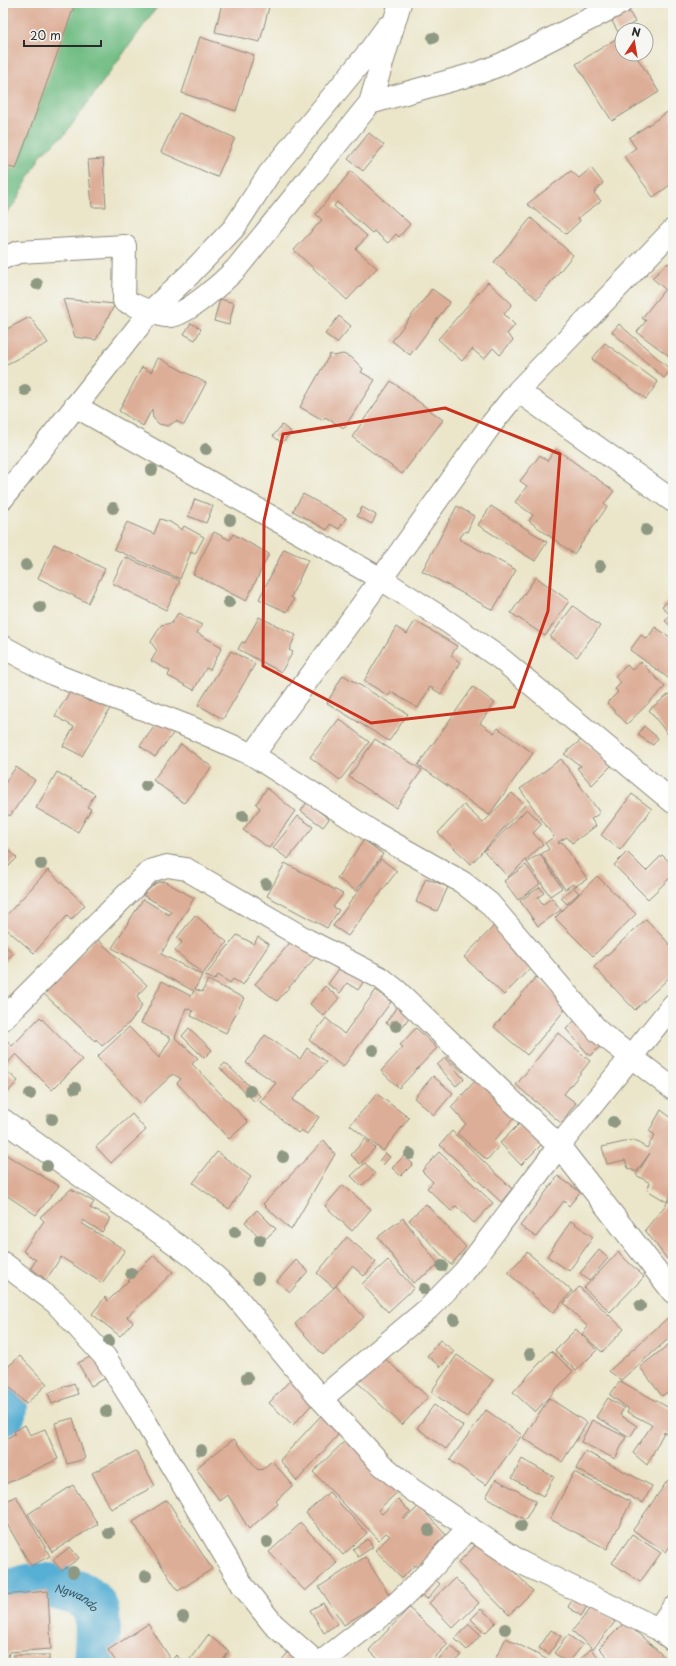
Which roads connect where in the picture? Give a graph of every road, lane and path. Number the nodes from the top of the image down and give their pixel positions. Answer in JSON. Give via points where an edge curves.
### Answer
{"nodes":[{"id":1,"x":621,"y":3,"type":"edge"},
{"id":2,"x":398,"y":9,"type":"edge"},
{"id":3,"x":370,"y":103,"type":"junction"},
{"id":4,"x":673,"y":230,"type":"edge"},
{"id":5,"x":3,"y":258,"type":"edge"},
{"id":6,"x":150,"y":312,"type":"junction"},
{"id":7,"x":518,"y":391,"type":"junction"},
{"id":8,"x":75,"y":406,"type":"junction"},
{"id":9,"x":3,"y":498,"type":"edge"},
{"id":10,"x":673,"y":501,"type":"edge"},
{"id":11,"x":381,"y":579,"type":"junction"},
{"id":12,"x":3,"y":647,"type":"edge"},
{"id":13,"x":253,"y":755,"type":"junction"},
{"id":14,"x":673,"y":802,"type":"edge"},
{"id":15,"x":673,"y":1005,"type":"edge"},
{"id":16,"x":3,"y":1019,"type":"edge"},
{"id":17,"x":632,"y":1057,"type":"junction"},
{"id":18,"x":673,"y":1089,"type":"edge"},
{"id":19,"x":3,"y":1120,"type":"edge"},
{"id":20,"x":559,"y":1146,"type":"junction"},
{"id":21,"x":3,"y":1263,"type":"edge"},
{"id":22,"x":673,"y":1292,"type":"edge"},
{"id":23,"x":321,"y":1399,"type":"junction"},
{"id":24,"x":469,"y":1527,"type":"junction"},
{"id":25,"x":673,"y":1608,"type":"edge"},
{"id":26,"x":665,"y":1635,"type":"edge"},
{"id":27,"x":317,"y":1663,"type":"edge"},
{"id":28,"x":320,"y":1663,"type":"edge"}],
"edges":[{"from":1,"to":3,"type":"street","via":[[502,64]]},
{"from":2,"to":3,"type":"street"},
{"from":2,"to":6,"type":"street","via":[[368,53],[269,174],[234,228]]},
{"from":3,"to":6,"type":"street","via":[[227,278],[187,310],[171,316]]},
{"from":4,"to":7,"type":"street"},
{"from":5,"to":6,"type":"street","via":[[19,252],[125,246],[124,302]]},
{"from":6,"to":8,"type":"street"},
{"from":7,"to":10,"type":"street"},
{"from":7,"to":11,"type":"street","via":[[490,426]]},
{"from":8,"to":9,"type":"street"},
{"from":8,"to":11,"type":"street"},
{"from":11,"to":13,"type":"street"},
{"from":11,"to":14,"type":"street","via":[[501,659]]},
{"from":12,"to":13,"type":"street","via":[[53,674],[192,728]]},
{"from":13,"to":17,"type":"street","via":[[371,831],[462,882],[489,903],[599,1032]]},
{"from":15,"to":17,"type":"street"},
{"from":16,"to":20,"type":"street","via":[[150,871],[167,866],[186,869],[307,940],[381,978]]},
{"from":17,"to":18,"type":"street"},
{"from":17,"to":20,"type":"street"},
{"from":19,"to":23,"type":"street","via":[[195,1258],[233,1293]]},
{"from":20,"to":22,"type":"street"},
{"from":20,"to":23,"type":"street","via":[[464,1272],[429,1308]]},
{"from":21,"to":27,"type":"street","via":[[56,1303],[105,1357],[243,1586],[273,1624]]},
{"from":23,"to":24,"type":"street","via":[[381,1464],[411,1489]]},
{"from":24,"to":26,"type":"street","via":[[522,1562]]},
{"from":24,"to":28,"type":"street","via":[[397,1603]]},
{"from":25,"to":26,"type":"street"}]}
